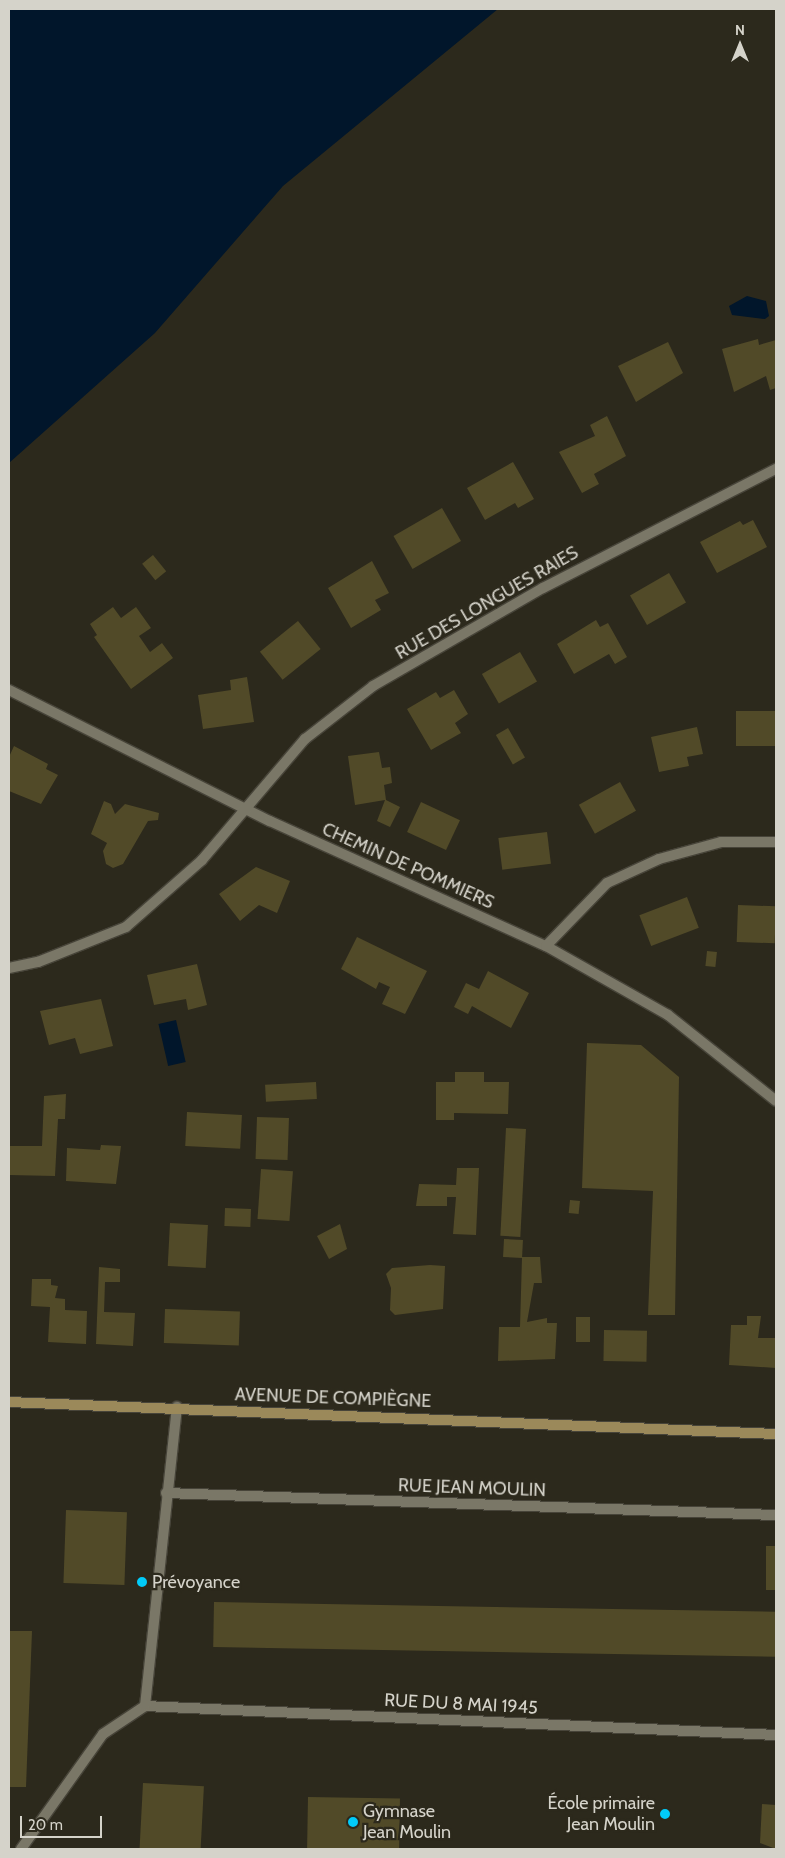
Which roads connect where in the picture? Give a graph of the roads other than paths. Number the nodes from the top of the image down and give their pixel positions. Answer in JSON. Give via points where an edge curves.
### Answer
{"nodes":[{"id":1,"x":776,"y":469,"type":"edge"},
{"id":2,"x":9,"y":690,"type":"edge"},
{"id":3,"x":248,"y":810,"type":"junction"},
{"id":4,"x":776,"y":842,"type":"edge"},
{"id":5,"x":546,"y":946,"type":"junction"},
{"id":6,"x":9,"y":968,"type":"edge"},
{"id":7,"x":776,"y":1101,"type":"edge"},
{"id":8,"x":9,"y":1402,"type":"edge"},
{"id":9,"x":177,"y":1408,"type":"junction"},
{"id":10,"x":656,"y":1428,"type":"junction"},
{"id":11,"x":776,"y":1428,"type":"edge"},
{"id":12,"x":776,"y":1434,"type":"edge"},
{"id":13,"x":166,"y":1493,"type":"junction"},
{"id":14,"x":776,"y":1515,"type":"edge"},
{"id":15,"x":145,"y":1706,"type":"junction"},
{"id":16,"x":776,"y":1735,"type":"edge"},
{"id":17,"x":21,"y":1849,"type":"edge"}],
"edges":[{"from":1,"to":3,"type":"street","name":"RUE DES LONGUES RAIES","via":[[543,588],[373,686],[305,740]]},
{"from":2,"to":3,"type":"street","name":"CHEMIN DE POMMIERS"},
{"from":3,"to":5,"type":"street","name":"CHEMIN DE POMMIERS"},
{"from":3,"to":6,"type":"street","name":"RUE DES LONGUES RAIES","via":[[202,860],[126,927],[38,962]]},
{"from":4,"to":5,"type":"street","via":[[721,842],[659,858],[607,883]]},
{"from":5,"to":7,"type":"street","name":"CHEMIN DE POMMIERS","via":[[668,1015]]},
{"from":8,"to":9,"type":"main road","name":"AVENUE DE COMPIÈGNE"},
{"from":9,"to":10,"type":"main road","name":"AVENUE DE COMPIÈGNE"},
{"from":9,"to":13,"type":"street"},
{"from":10,"to":11,"type":"main road","name":"AVENUE DE COMPIÈGNE"},
{"from":10,"to":12,"type":"main road","name":"AVENUE DE COMPIÈGNE"},
{"from":13,"to":14,"type":"street","name":"RUE JEAN MOULIN"},
{"from":13,"to":15,"type":"street"},
{"from":15,"to":16,"type":"street","name":"RUE DU 8 MAI 1945"},
{"from":15,"to":17,"type":"street","via":[[104,1734]]}]}
